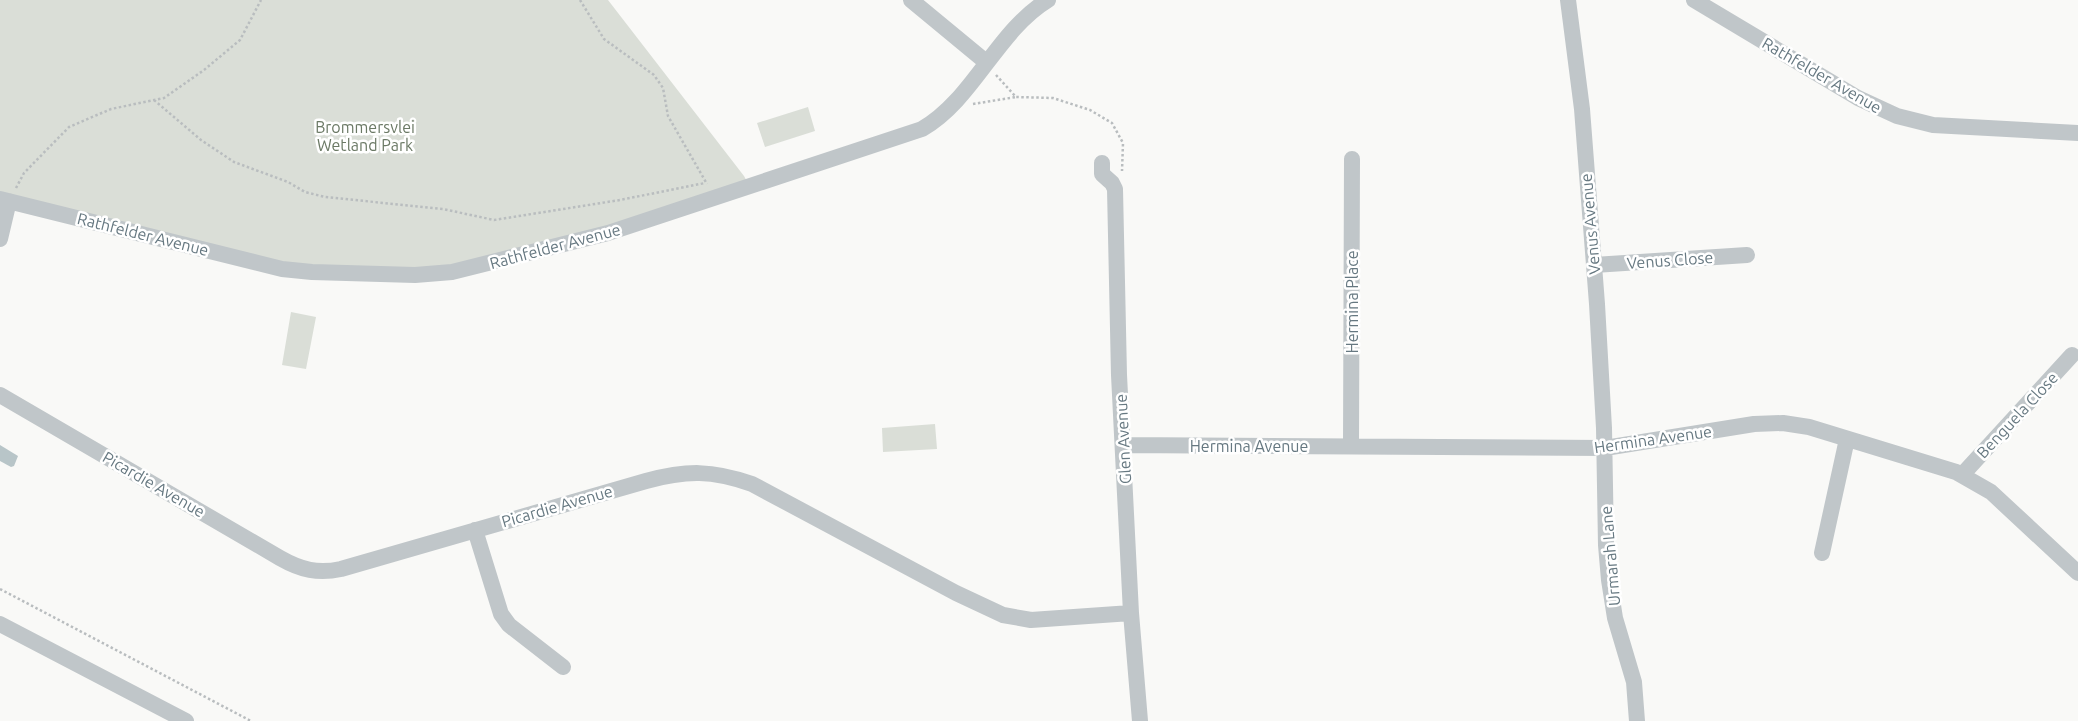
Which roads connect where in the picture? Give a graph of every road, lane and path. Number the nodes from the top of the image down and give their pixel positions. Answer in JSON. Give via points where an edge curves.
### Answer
{"nodes":[{"id":1,"x":261,"y":0,"type":"edge"},
{"id":2,"x":580,"y":0,"type":"edge"},
{"id":3,"x":911,"y":0,"type":"edge"},
{"id":4,"x":1048,"y":0,"type":"edge"},
{"id":5,"x":1568,"y":0,"type":"edge"},
{"id":6,"x":1694,"y":0,"type":"edge"},
{"id":7,"x":986,"y":62,"type":"junction"},
{"id":8,"x":1016,"y":97,"type":"junction"},
{"id":9,"x":154,"y":100,"type":"junction"},
{"id":10,"x":951,"y":106,"type":"junction"},
{"id":11,"x":2078,"y":133,"type":"edge"},
{"id":12,"x":1352,"y":159,"type":"dead end"},
{"id":13,"x":1102,"y":162,"type":"dead end"},
{"id":14,"x":706,"y":183,"type":"junction"},
{"id":15,"x":1114,"y":185,"type":"junction"},
{"id":16,"x":715,"y":198,"type":"junction"},
{"id":17,"x":4,"y":200,"type":"edge"},
{"id":18,"x":0,"y":239,"type":"edge"},
{"id":19,"x":1747,"y":254,"type":"dead end"},
{"id":20,"x":1594,"y":266,"type":"junction"},
{"id":21,"x":2072,"y":355,"type":"dead end"},
{"id":22,"x":0,"y":395,"type":"edge"},
{"id":23,"x":1847,"y":439,"type":"junction"},
{"id":24,"x":1123,"y":445,"type":"junction"},
{"id":25,"x":1351,"y":446,"type":"junction"},
{"id":26,"x":1604,"y":448,"type":"junction"},
{"id":27,"x":1962,"y":475,"type":"junction"},
{"id":28,"x":475,"y":530,"type":"junction"},
{"id":29,"x":1822,"y":553,"type":"dead end"},
{"id":30,"x":2078,"y":573,"type":"edge"},
{"id":31,"x":0,"y":589,"type":"edge"},
{"id":32,"x":1131,"y":613,"type":"junction"},
{"id":33,"x":0,"y":624,"type":"edge"},
{"id":34,"x":563,"y":667,"type":"dead end"},
{"id":35,"x":186,"y":721,"type":"edge"},
{"id":36,"x":251,"y":721,"type":"edge"},
{"id":37,"x":1140,"y":721,"type":"edge"},
{"id":38,"x":1637,"y":721,"type":"edge"}],
"edges":[{"from":1,"to":9,"type":"path","via":[[240,40],[164,98]]},
{"from":2,"to":14,"type":"path","via":[[604,39],[654,75],[663,88],[668,116]]},
{"from":3,"to":7,"type":"street"},
{"from":4,"to":7,"type":"street","name":"Rathfelder Avenue","via":[[1026,18]]},
{"from":5,"to":20,"type":"street","name":"Venus Avenue","via":[[1582,109]]},
{"from":6,"to":11,"type":"street","name":"Rathfelder Avenue","via":[[1858,98],[1897,116],[1933,125]]},
{"from":7,"to":8,"type":"path"},
{"from":7,"to":10,"type":"street","name":"Rathfelder Avenue"},
{"from":8,"to":10,"type":"path"},
{"from":8,"to":15,"type":"path","via":[[1053,98],[1090,110],[1112,123],[1123,143],[1124,160],[1121,176]]},
{"from":9,"to":14,"type":"path","via":[[201,140],[234,162],[288,182],[305,192],[325,197],[443,209],[494,220]]},
{"from":9,"to":17,"type":"path","via":[[111,109],[69,127],[24,173]]},
{"from":10,"to":16,"type":"street","name":"Rathfelder Avenue","via":[[922,129]]},
{"from":12,"to":25,"type":"street","name":"Hermina Place"},
{"from":13,"to":15,"type":"street","name":"Glen Avenue","via":[[1102,174]]},
{"from":14,"to":16,"type":"path"},
{"from":15,"to":24,"type":"street","name":"Glen Avenue"},
{"from":16,"to":17,"type":"street","name":"Rathfelder Avenue","via":[[608,233],[484,265],[433,274],[282,269]]},
{"from":17,"to":18,"type":"street"},
{"from":19,"to":20,"type":"street","name":"Venus Close"},
{"from":20,"to":26,"type":"street","name":"Venus Avenue"},
{"from":21,"to":27,"type":"street","name":"Benguela Close"},
{"from":22,"to":28,"type":"street","name":"Picardie Avenue","via":[[304,570],[323,572],[341,569]]},
{"from":23,"to":26,"type":"street","name":"Hermina Avenue","via":[[1809,427],[1783,423],[1754,424]]},
{"from":23,"to":27,"type":"street","name":"Hermina Avenue"},
{"from":23,"to":29,"type":"street"},
{"from":24,"to":25,"type":"street","name":"Hermina Avenue"},
{"from":24,"to":32,"type":"street","name":"Glen Avenue"},
{"from":25,"to":26,"type":"street","name":"Hermina Avenue"},
{"from":26,"to":38,"type":"street","name":"Urmarah Lane","via":[[1609,580],[1634,682]]},
{"from":27,"to":30,"type":"street","name":"Hermina Avenue","via":[[1991,492]]},
{"from":28,"to":32,"type":"street","name":"Picardie Avenue","via":[[667,475],[704,472],[752,484],[1003,615],[1031,620]]},
{"from":28,"to":34,"type":"street","via":[[501,614],[509,625]]},
{"from":31,"to":36,"type":"path"},
{"from":32,"to":37,"type":"street","name":"Glen Avenue"},
{"from":33,"to":35,"type":"street"}]}
